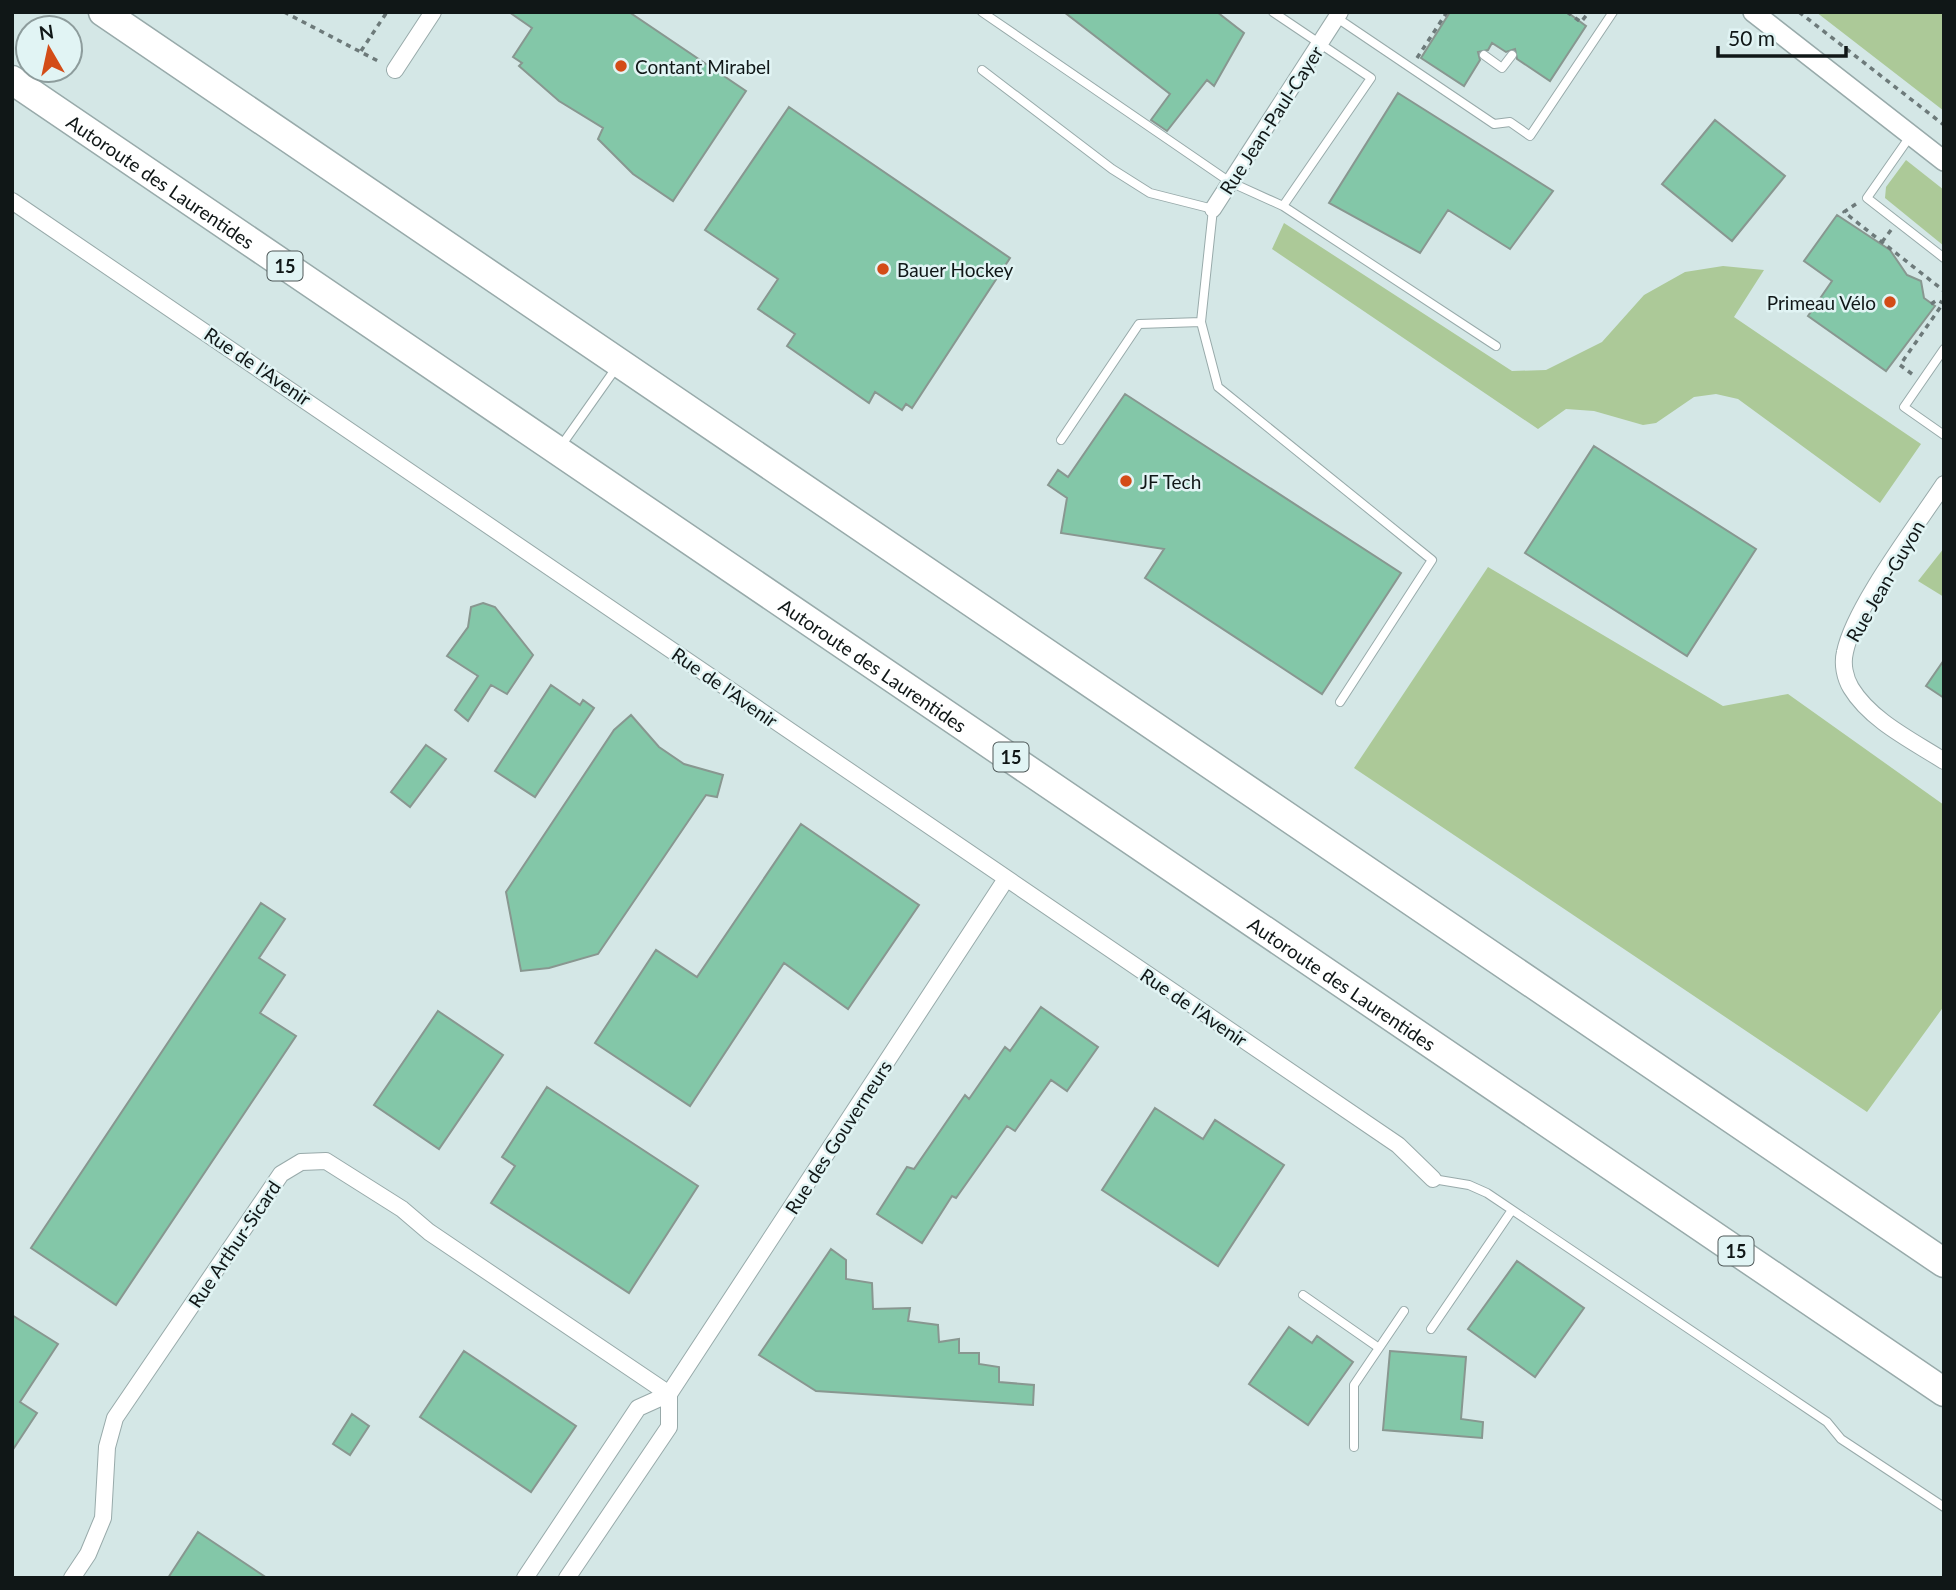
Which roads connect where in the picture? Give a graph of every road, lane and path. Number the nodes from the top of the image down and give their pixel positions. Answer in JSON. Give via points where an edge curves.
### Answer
{"nodes":[{"id":1,"x":103,"y":12,"type":"edge"},
{"id":2,"x":284,"y":12,"type":"edge"},
{"id":3,"x":387,"y":12,"type":"edge"},
{"id":4,"x":433,"y":12,"type":"edge"},
{"id":5,"x":982,"y":12,"type":"edge"},
{"id":6,"x":1273,"y":12,"type":"edge"},
{"id":7,"x":1447,"y":12,"type":"edge"},
{"id":8,"x":1567,"y":12,"type":"edge"},
{"id":9,"x":1590,"y":12,"type":"edge"},
{"id":10,"x":1613,"y":12,"type":"edge"},
{"id":11,"x":1753,"y":12,"type":"edge"},
{"id":12,"x":1799,"y":12,"type":"edge"},
{"id":13,"x":1339,"y":15,"type":"edge"},
{"id":14,"x":1320,"y":44,"type":"junction"},
{"id":15,"x":360,"y":52,"type":"junction"},
{"id":16,"x":1484,"y":55,"type":"dead end"},
{"id":17,"x":1512,"y":55,"type":"dead end"},
{"id":18,"x":1416,"y":60,"type":"dead end"},
{"id":19,"x":395,"y":70,"type":"joint"},
{"id":20,"x":982,"y":70,"type":"dead end"},
{"id":21,"x":12,"y":80,"type":"edge"},
{"id":22,"x":1944,"y":125,"type":"edge"},
{"id":23,"x":1911,"y":135,"type":"junction"},
{"id":24,"x":1944,"y":160,"type":"edge"},
{"id":25,"x":1230,"y":183,"type":"junction"},
{"id":26,"x":12,"y":201,"type":"edge"},
{"id":27,"x":1283,"y":206,"type":"junction"},
{"id":28,"x":1213,"y":209,"type":"junction"},
{"id":29,"x":1844,"y":212,"type":"dead end"},
{"id":30,"x":1944,"y":258,"type":"edge"},
{"id":31,"x":1943,"y":290,"type":"edge"},
{"id":32,"x":1937,"y":300,"type":"junction"},
{"id":33,"x":1944,"y":303,"type":"edge"},
{"id":34,"x":1931,"y":304,"type":"dead end"},
{"id":35,"x":1201,"y":322,"type":"junction"},
{"id":36,"x":1496,"y":346,"type":"dead end"},
{"id":37,"x":1944,"y":349,"type":"edge"},
{"id":38,"x":1894,"y":360,"type":"dead end"},
{"id":39,"x":620,"y":363,"type":"junction"},
{"id":40,"x":1900,"y":365,"type":"junction"},
{"id":41,"x":1913,"y":374,"type":"dead end"},
{"id":42,"x":1944,"y":435,"type":"edge"},
{"id":43,"x":1061,"y":440,"type":"dead end"},
{"id":44,"x":558,"y":451,"type":"junction"},
{"id":45,"x":1944,"y":485,"type":"edge"},
{"id":46,"x":1340,"y":702,"type":"dead end"},
{"id":47,"x":1944,"y":761,"type":"edge"},
{"id":48,"x":1006,"y":879,"type":"junction"},
{"id":49,"x":1433,"y":1179,"type":"joint"},
{"id":50,"x":1512,"y":1210,"type":"junction"},
{"id":51,"x":1944,"y":1263,"type":"edge"},
{"id":52,"x":1303,"y":1296,"type":"dead end"},
{"id":53,"x":1404,"y":1311,"type":"dead end"},
{"id":54,"x":1430,"y":1328,"type":"dead end"},
{"id":55,"x":1379,"y":1348,"type":"junction"},
{"id":56,"x":1944,"y":1392,"type":"edge"},
{"id":57,"x":669,"y":1394,"type":"junction"},
{"id":58,"x":1354,"y":1447,"type":"dead end"},
{"id":59,"x":1944,"y":1507,"type":"edge"},
{"id":60,"x":72,"y":1578,"type":"edge"},
{"id":61,"x":525,"y":1578,"type":"edge"},
{"id":62,"x":567,"y":1578,"type":"edge"}],
"edges":[{"from":1,"to":39,"type":"highway"},
{"from":2,"to":15,"type":"path"},
{"from":3,"to":15,"type":"path"},
{"from":4,"to":19,"type":"street"},
{"from":5,"to":25,"type":"lane"},
{"from":6,"to":14,"type":"lane"},
{"from":7,"to":18,"type":"path"},
{"from":8,"to":9,"type":"path","via":[[1581,22]]},
{"from":10,"to":13,"type":"lane","via":[[1530,136],[1510,122],[1494,124]]},
{"from":11,"to":23,"type":"street"},
{"from":12,"to":22,"type":"path"},
{"from":13,"to":14,"type":"street","name":"Rue Jean-Paul-Cayer"},
{"from":14,"to":25,"type":"street","name":"Rue Jean-Paul-Cayer"},
{"from":14,"to":27,"type":"lane","via":[[1371,78]]},
{"from":15,"to":19,"type":"path"},
{"from":16,"to":17,"type":"lane","via":[[1502,68]]},
{"from":20,"to":28,"type":"lane","name":"Rue Jean-Paul-Cayer","via":[[1150,193]]},
{"from":21,"to":44,"type":"highway","name":"Autoroute des Laurentides","number":"15"},
{"from":23,"to":24,"type":"street"},
{"from":23,"to":30,"type":"lane","via":[[1867,198]]},
{"from":25,"to":27,"type":"lane"},
{"from":25,"to":28,"type":"street","name":"Rue Jean-Paul-Cayer"},
{"from":26,"to":48,"type":"street","name":"Rue de l'Avenir"},
{"from":27,"to":36,"type":"lane"},
{"from":28,"to":35,"type":"lane"},
{"from":29,"to":31,"type":"path"},
{"from":31,"to":32,"type":"path"},
{"from":32,"to":33,"type":"path"},
{"from":32,"to":34,"type":"path"},
{"from":33,"to":40,"type":"path"},
{"from":35,"to":43,"type":"lane","via":[[1139,324]]},
{"from":35,"to":46,"type":"lane","via":[[1219,387],[1432,559]]},
{"from":37,"to":42,"type":"lane","via":[[1904,407]]},
{"from":38,"to":40,"type":"path"},
{"from":39,"to":44,"type":"lane"},
{"from":39,"to":51,"type":"highway"},
{"from":40,"to":41,"type":"path"},
{"from":44,"to":56,"type":"highway","name":"Autoroute des Laurentides","number":"15"},
{"from":45,"to":47,"type":"street","name":"Rue Jean-Guyon","via":[[1865,608],[1844,659],[1848,682],[1866,706]]},
{"from":48,"to":49,"type":"street","name":"Rue de l'Avenir","via":[[1398,1145]]},
{"from":48,"to":57,"type":"street","name":"Rue des Gouverneurs"},
{"from":49,"to":50,"type":"lane","via":[[1478,1188]]},
{"from":50,"to":54,"type":"lane"},
{"from":50,"to":59,"type":"lane","via":[[1827,1422],[1841,1438]]},
{"from":52,"to":55,"type":"lane"},
{"from":53,"to":55,"type":"lane"},
{"from":55,"to":58,"type":"lane","via":[[1354,1385]]},
{"from":57,"to":60,"type":"street","name":"Rue Arthur-Sicard","via":[[326,1161],[301,1162],[281,1174],[116,1418],[107,1447],[103,1518]]},
{"from":57,"to":61,"type":"street","via":[[638,1408]]},
{"from":57,"to":62,"type":"street","via":[[669,1427]]}]}
